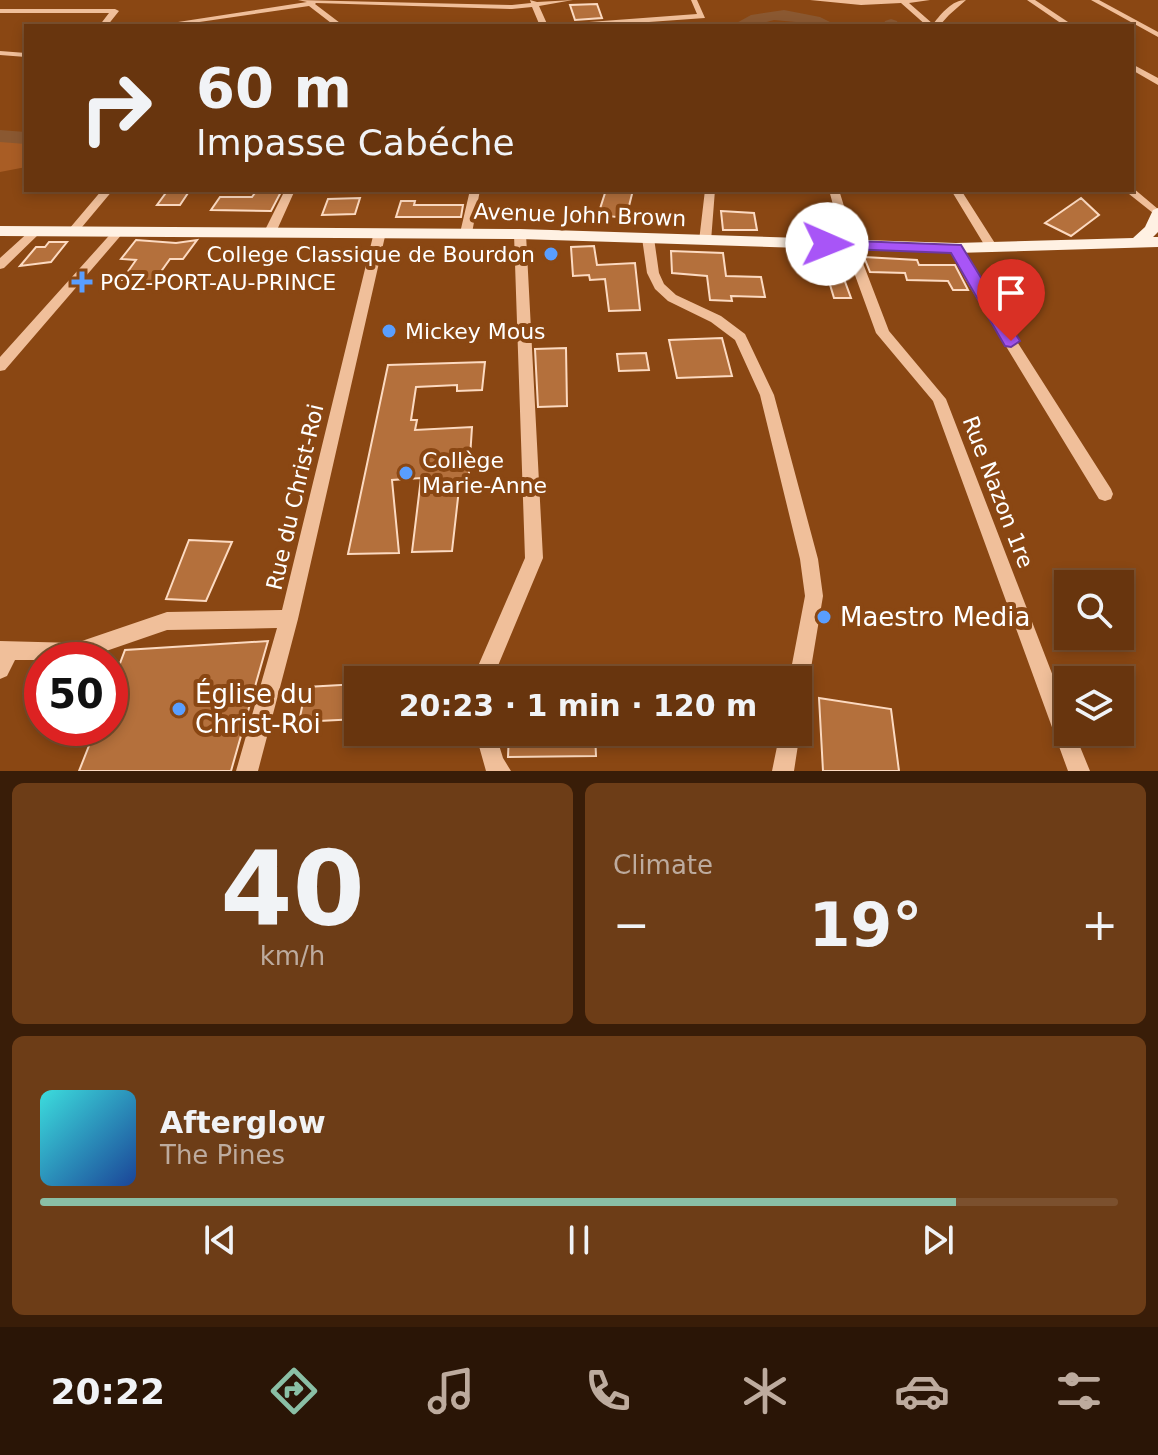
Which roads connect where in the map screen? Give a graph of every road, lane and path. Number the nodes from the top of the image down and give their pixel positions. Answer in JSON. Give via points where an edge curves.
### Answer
{"nodes":[{"id":1,"x":103,"y":0,"type":"edge"},
{"id":2,"x":301,"y":0,"type":"edge"},
{"id":3,"x":570,"y":0,"type":"edge"},
{"id":4,"x":694,"y":0,"type":"edge"},
{"id":5,"x":813,"y":0,"type":"edge"},
{"id":6,"x":871,"y":0,"type":"edge"},
{"id":7,"x":927,"y":0,"type":"edge"},
{"id":8,"x":963,"y":0,"type":"edge"},
{"id":9,"x":1030,"y":0,"type":"edge"},
{"id":10,"x":1094,"y":0,"type":"edge"},
{"id":11,"x":902,"y":1,"type":"edge"},
{"id":12,"x":533,"y":2,"type":"edge"},
{"id":13,"x":311,"y":3,"type":"junction"},
{"id":14,"x":861,"y":3,"type":"junction"},
{"id":15,"x":86,"y":10,"type":"junction"},
{"id":16,"x":5,"y":11,"type":"edge"},
{"id":17,"x":0,"y":18,"type":"edge"},
{"id":18,"x":209,"y":22,"type":"edge"},
{"id":19,"x":105,"y":24,"type":"edge"},
{"id":20,"x":182,"y":24,"type":"edge"},
{"id":21,"x":337,"y":24,"type":"edge"},
{"id":22,"x":543,"y":24,"type":"edge"},
{"id":23,"x":590,"y":24,"type":"edge"},
{"id":24,"x":931,"y":24,"type":"edge"},
{"id":25,"x":935,"y":24,"type":"edge"},
{"id":26,"x":1067,"y":24,"type":"edge"},
{"id":27,"x":1158,"y":35,"type":"edge"},
{"id":28,"x":0,"y":53,"type":"edge"},
{"id":29,"x":24,"y":55,"type":"edge"},
{"id":30,"x":1134,"y":67,"type":"edge"},
{"id":31,"x":1158,"y":82,"type":"edge"},
{"id":32,"x":106,"y":192,"type":"edge"},
{"id":33,"x":289,"y":192,"type":"edge"},
{"id":34,"x":475,"y":192,"type":"edge"},
{"id":35,"x":710,"y":192,"type":"edge"},
{"id":36,"x":835,"y":192,"type":"edge"},
{"id":37,"x":957,"y":192,"type":"edge"},
{"id":38,"x":1131,"y":192,"type":"edge"},
{"id":39,"x":1157,"y":213,"type":"edge"},
{"id":40,"x":271,"y":230,"type":"junction"},
{"id":41,"x":0,"y":231,"type":"edge"},
{"id":42,"x":36,"y":231,"type":"junction"},
{"id":43,"x":73,"y":231,"type":"junction"},
{"id":44,"x":119,"y":231,"type":"junction"},
{"id":45,"x":380,"y":232,"type":"junction"},
{"id":46,"x":466,"y":233,"type":"junction"},
{"id":47,"x":520,"y":234,"type":"junction"},
{"id":48,"x":648,"y":238,"type":"junction"},
{"id":49,"x":705,"y":241,"type":"junction"},
{"id":50,"x":1137,"y":243,"type":"junction"},
{"id":51,"x":850,"y":245,"type":"junction"},
{"id":52,"x":1158,"y":245,"type":"edge"},
{"id":53,"x":956,"y":248,"type":"junction"},
{"id":54,"x":992,"y":248,"type":"junction"},
{"id":55,"x":0,"y":265,"type":"edge"},
{"id":56,"x":0,"y":366,"type":"edge"},
{"id":57,"x":1105,"y":494,"type":"dead end"},
{"id":58,"x":289,"y":619,"type":"junction"},
{"id":59,"x":5,"y":650,"type":"edge"},
{"id":60,"x":488,"y":666,"type":"edge"},
{"id":61,"x":802,"y":666,"type":"edge"},
{"id":62,"x":0,"y":669,"type":"edge"},
{"id":63,"x":489,"y":746,"type":"edge"},
{"id":64,"x":787,"y":746,"type":"edge"},
{"id":65,"x":247,"y":771,"type":"edge"},
{"id":66,"x":500,"y":771,"type":"edge"},
{"id":67,"x":783,"y":771,"type":"edge"},
{"id":68,"x":1079,"y":771,"type":"edge"}],
"edges":[{"from":1,"to":15,"type":"street"},
{"from":2,"to":13,"type":"street"},
{"from":3,"to":12,"type":"street"},
{"from":4,"to":23,"type":"street","via":[[702,16]]},
{"from":5,"to":14,"type":"street"},
{"from":6,"to":14,"type":"street"},
{"from":7,"to":11,"type":"street"},
{"from":8,"to":25,"type":"street"},
{"from":9,"to":26,"type":"street"},
{"from":10,"to":27,"type":"street"},
{"from":11,"to":14,"type":"street"},
{"from":11,"to":24,"type":"street"},
{"from":12,"to":13,"type":"street","via":[[502,7]]},
{"from":12,"to":22,"type":"street"},
{"from":13,"to":18,"type":"street"},
{"from":13,"to":21,"type":"street"},
{"from":15,"to":16,"type":"street"},
{"from":15,"to":19,"type":"street","via":[[115,11]]},
{"from":16,"to":17,"type":"street"},
{"from":18,"to":20,"type":"street"},
{"from":28,"to":29,"type":"street"},
{"from":30,"to":31,"type":"street"},
{"from":32,"to":43,"type":"street"},
{"from":33,"to":40,"type":"street"},
{"from":34,"to":46,"type":"street"},
{"from":35,"to":49,"type":"street"},
{"from":36,"to":51,"type":"street","name":"Rue Nazon 1re"},
{"from":37,"to":54,"type":"street"},
{"from":38,"to":39,"type":"street"},
{"from":39,"to":50,"type":"main road","via":[[1152,229]]},
{"from":40,"to":44,"type":"main road","name":"Avenue John Brown"},
{"from":40,"to":45,"type":"main road","name":"Avenue John Brown"},
{"from":41,"to":42,"type":"main road","name":"Avenue John Brown"},
{"from":42,"to":43,"type":"main road","name":"Avenue John Brown"},
{"from":42,"to":55,"type":"street"},
{"from":43,"to":44,"type":"main road","name":"Avenue John Brown"},
{"from":44,"to":56,"type":"street"},
{"from":45,"to":46,"type":"main road","name":"Avenue John Brown"},
{"from":45,"to":58,"type":"street","name":"Rue du Christ-Roi"},
{"from":46,"to":47,"type":"main road","name":"Avenue John Brown"},
{"from":47,"to":48,"type":"main road","name":"Avenue John Brown"},
{"from":47,"to":60,"type":"street","via":[[534,558]]},
{"from":48,"to":49,"type":"main road","name":"Avenue John Brown"},
{"from":48,"to":61,"type":"street","via":[[659,286],[740,337],[767,395],[814,596]]},
{"from":49,"to":51,"type":"main road","name":"Avenue John Brown"},
{"from":50,"to":52,"type":"main road","name":"Avenue John Brown"},
{"from":50,"to":54,"type":"main road","name":"Avenue John Brown"},
{"from":51,"to":53,"type":"main road","name":"Avenue John Brown"},
{"from":51,"to":68,"type":"street","name":"Rue Nazon 1re","via":[[883,333],[939,399]]},
{"from":53,"to":54,"type":"main road","name":"Avenue John Brown"},
{"from":53,"to":57,"type":"street"},
{"from":58,"to":59,"type":"street","via":[[167,621],[76,652]]},
{"from":58,"to":65,"type":"street","name":"Rue du Christ-Roi"},
{"from":59,"to":62,"type":"street"},
{"from":63,"to":66,"type":"street"},
{"from":64,"to":67,"type":"street"}]}
